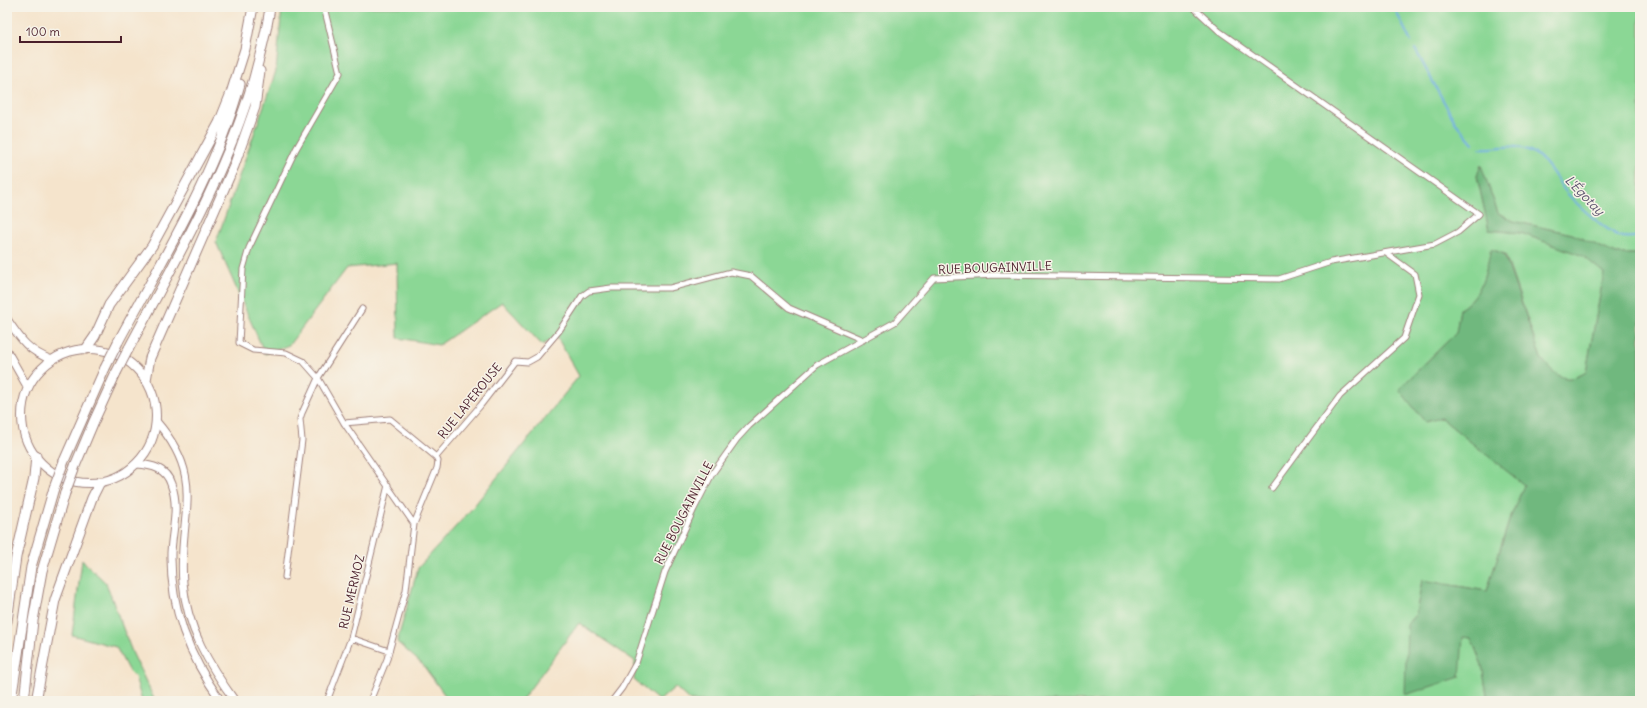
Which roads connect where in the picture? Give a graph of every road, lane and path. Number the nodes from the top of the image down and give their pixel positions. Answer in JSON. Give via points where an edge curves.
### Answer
{"nodes":[{"id":1,"x":253,"y":7,"type":"edge"},
{"id":2,"x":257,"y":7,"type":"edge"},
{"id":3,"x":270,"y":7,"type":"edge"},
{"id":4,"x":324,"y":7,"type":"edge"},
{"id":5,"x":1193,"y":7,"type":"edge"},
{"id":6,"x":267,"y":32,"type":"junction"},
{"id":7,"x":1386,"y":253,"type":"junction"},
{"id":8,"x":362,"y":309,"type":"dead end"},
{"id":9,"x":7,"y":319,"type":"edge"},
{"id":10,"x":863,"y":340,"type":"junction"},
{"id":11,"x":86,"y":349,"type":"junction"},
{"id":12,"x":7,"y":351,"type":"edge"},
{"id":13,"x":52,"y":360,"type":"junction"},
{"id":14,"x":318,"y":378,"type":"junction"},
{"id":15,"x":146,"y":380,"type":"junction"},
{"id":16,"x":28,"y":388,"type":"junction"},
{"id":17,"x":156,"y":421,"type":"junction"},
{"id":18,"x":344,"y":423,"type":"junction"},
{"id":19,"x":36,"y":456,"type":"junction"},
{"id":20,"x":436,"y":458,"type":"junction"},
{"id":21,"x":137,"y":464,"type":"junction"},
{"id":22,"x":100,"y":482,"type":"junction"},
{"id":23,"x":388,"y":485,"type":"junction"},
{"id":24,"x":1272,"y":488,"type":"dead end"},
{"id":25,"x":414,"y":524,"type":"junction"},
{"id":26,"x":285,"y":578,"type":"dead end"},
{"id":27,"x":7,"y":621,"type":"edge"},
{"id":28,"x":351,"y":638,"type":"junction"},
{"id":29,"x":389,"y":651,"type":"junction"},
{"id":30,"x":11,"y":701,"type":"edge"},
{"id":31,"x":24,"y":701,"type":"edge"},
{"id":32,"x":36,"y":701,"type":"edge"},
{"id":33,"x":221,"y":701,"type":"edge"},
{"id":34,"x":235,"y":701,"type":"edge"},
{"id":35,"x":327,"y":701,"type":"edge"},
{"id":36,"x":370,"y":701,"type":"edge"},
{"id":37,"x":612,"y":701,"type":"edge"}],
"edges":[{"from":1,"to":11,"type":"highway","via":[[245,49],[219,123],[152,246],[109,305]]},
{"from":2,"to":30,"type":"highway","bridge":true,"via":[[251,44],[236,100],[214,158],[105,368],[54,488],[31,567]]},
{"from":3,"to":6,"type":"highway"},
{"from":4,"to":14,"type":"street","via":[[340,73],[296,149],[248,248],[243,269],[239,343],[253,350],[286,353],[303,361]]},
{"from":5,"to":7,"type":"street","name":"RUE BOUGAINVILLE","via":[[1219,31],[1479,214],[1458,232],[1435,244]]},
{"from":6,"to":15,"type":"highway","via":[[255,106],[245,136],[210,223],[150,358]]},
{"from":6,"to":31,"type":"highway","bridge":true,"via":[[246,103],[225,161],[199,218],[116,373],[75,466],[42,571],[33,621]]},
{"from":7,"to":10,"type":"street","name":"RUE BOUGAINVILLE","via":[[1331,262],[1279,279],[997,275],[934,278],[895,322]]},
{"from":7,"to":24,"type":"street","via":[[1415,274],[1420,294],[1404,338],[1340,396]]},
{"from":8,"to":14,"type":"street"},
{"from":9,"to":13,"type":"main road","via":[[24,344],[33,352]]},
{"from":10,"to":20,"type":"street","name":"RUE LAPEROUSE","via":[[789,308],[757,281],[732,272],[670,288],[611,288],[589,291],[582,296],[559,331],[537,357],[528,362],[515,361]]},
{"from":10,"to":37,"type":"street","name":"RUE BOUGAINVILLE","via":[[817,365],[749,426],[727,453],[709,481],[665,572],[636,663]]},
{"from":11,"to":13,"type":"main road","via":[[68,352]]},
{"from":11,"to":15,"type":"main road","via":[[103,350],[120,356]]},
{"from":12,"to":16,"type":"main road"},
{"from":13,"to":16,"type":"main road","via":[[42,368]]},
{"from":14,"to":18,"type":"street"},
{"from":14,"to":26,"type":"street","via":[[300,419],[302,440]]},
{"from":15,"to":17,"type":"main road","via":[[156,407]]},
{"from":16,"to":19,"type":"main road","via":[[22,416],[28,444]]},
{"from":17,"to":21,"type":"main road","via":[[147,451]]},
{"from":17,"to":34,"type":"main road","via":[[174,443],[186,476],[188,507],[182,567],[188,611],[203,651]]},
{"from":18,"to":20,"type":"street","via":[[390,418]]},
{"from":18,"to":23,"type":"street"},
{"from":19,"to":22,"type":"main road","via":[[49,470],[64,478],[82,483]]},
{"from":19,"to":27,"type":"highway","via":[[34,478],[16,558]]},
{"from":20,"to":25,"type":"street","via":[[437,468]]},
{"from":21,"to":22,"type":"main road","via":[[114,479]]},
{"from":21,"to":33,"type":"main road","via":[[158,468],[166,474],[172,484],[176,504],[171,572],[177,611],[195,660]]},
{"from":22,"to":32,"type":"highway","via":[[55,600]]},
{"from":23,"to":25,"type":"street"},
{"from":23,"to":28,"type":"street","name":"RUE MERMOZ"},
{"from":25,"to":29,"type":"street","via":[[406,590]]},
{"from":28,"to":29,"type":"street"},
{"from":28,"to":35,"type":"street","name":"RUE MERMOZ"},
{"from":29,"to":36,"type":"street"}]}
